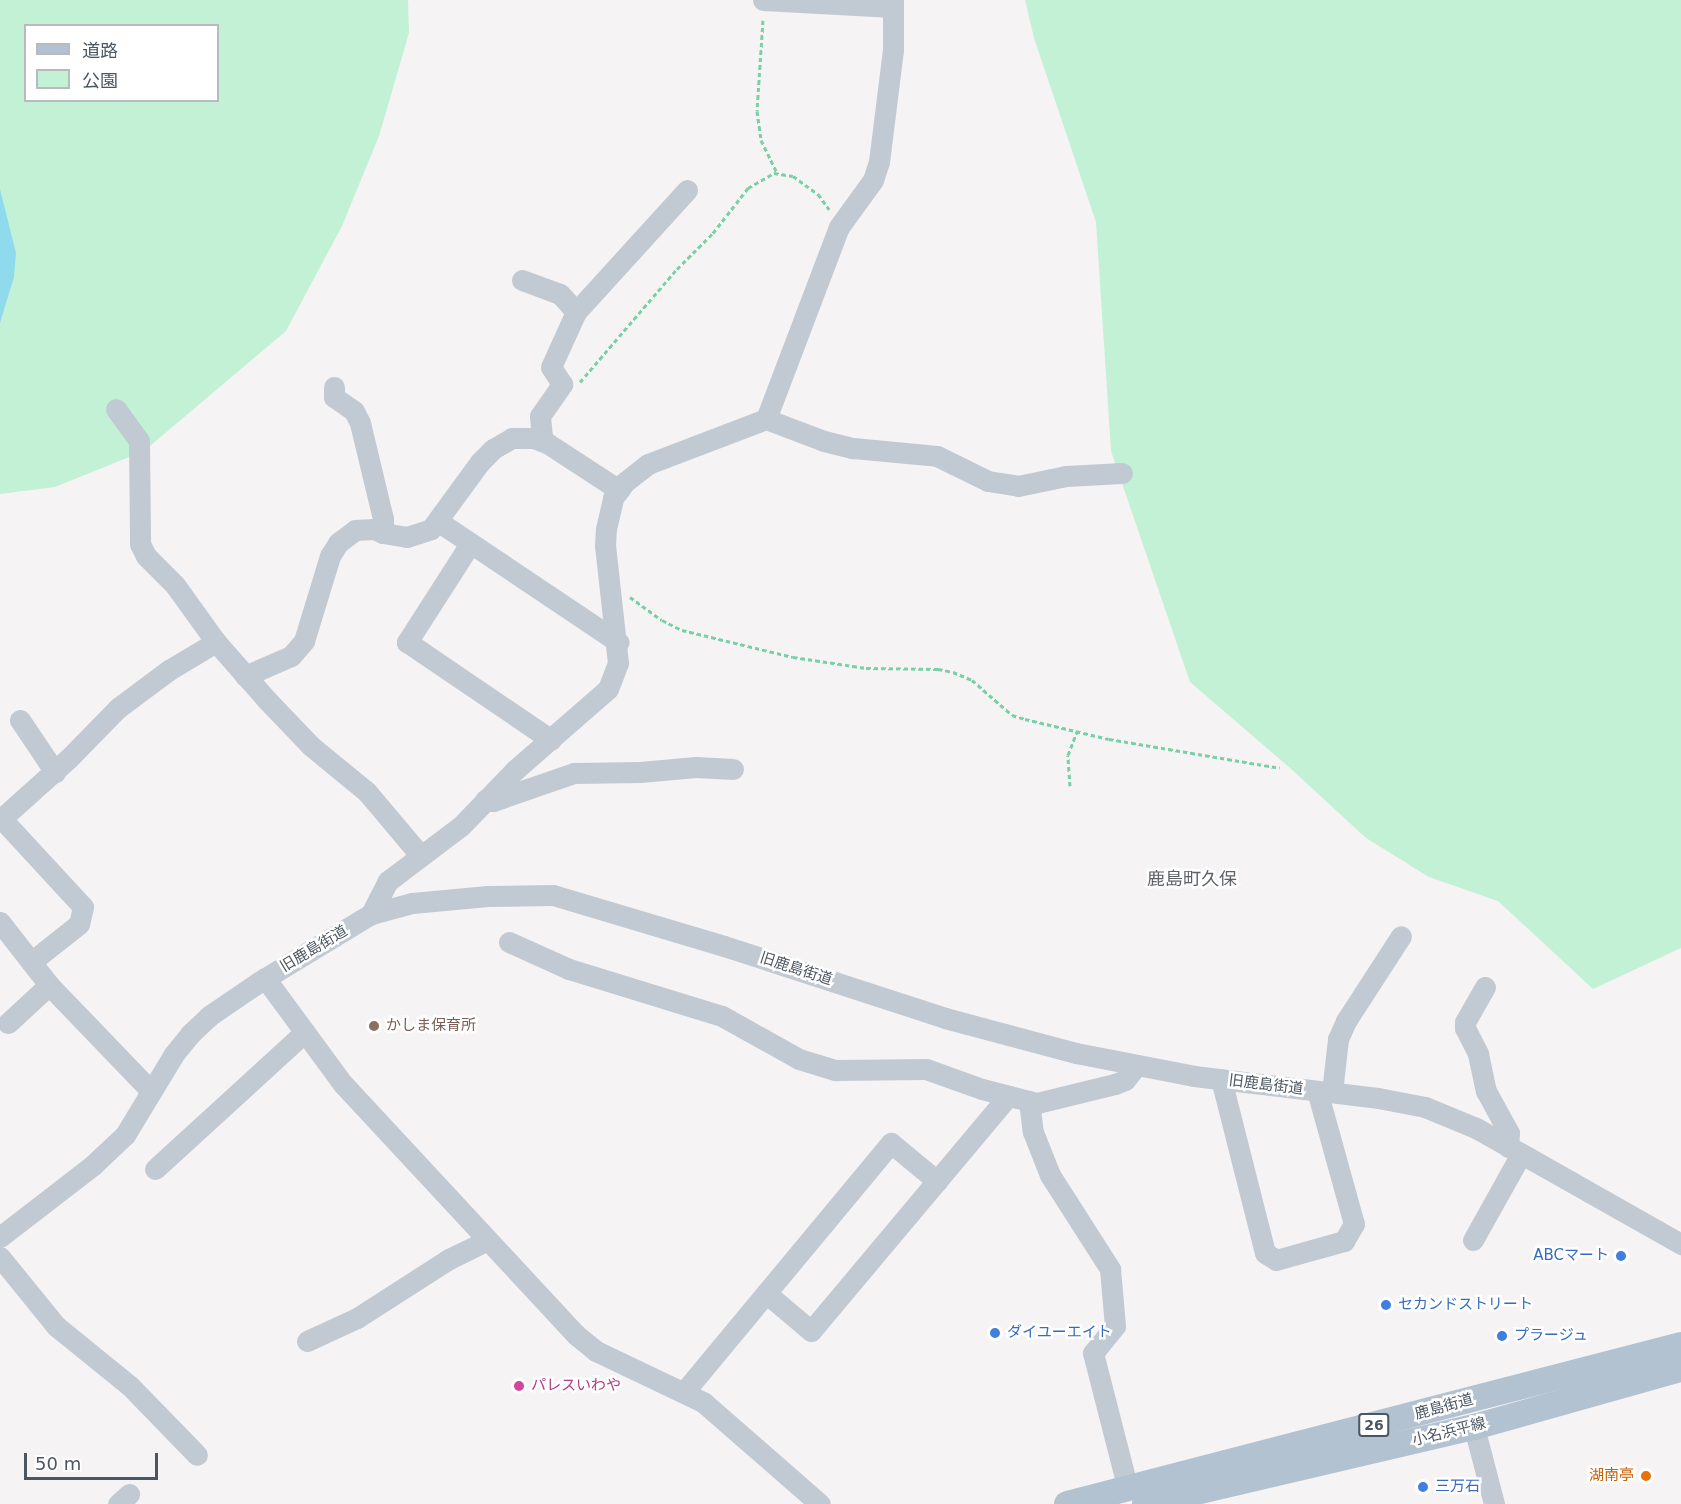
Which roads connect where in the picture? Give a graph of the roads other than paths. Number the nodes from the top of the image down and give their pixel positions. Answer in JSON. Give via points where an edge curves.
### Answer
{"nodes":[{"id":1,"x":764,"y":0,"type":"edge"},
{"id":2,"x":893,"y":4,"type":"edge"},
{"id":3,"x":687,"y":190,"type":"dead end"},
{"id":4,"x":522,"y":280,"type":"dead end"},
{"id":5,"x":576,"y":312,"type":"junction"},
{"id":6,"x":334,"y":387,"type":"dead end"},
{"id":7,"x":116,"y":409,"type":"dead end"},
{"id":8,"x":766,"y":419,"type":"junction"},
{"id":9,"x":542,"y":436,"type":"dead end"},
{"id":10,"x":1122,"y":473,"type":"dead end"},
{"id":11,"x":620,"y":490,"type":"junction"},
{"id":12,"x":439,"y":522,"type":"junction"},
{"id":13,"x":383,"y":534,"type":"junction"},
{"id":14,"x":470,"y":544,"type":"junction"},
{"id":15,"x":216,"y":642,"type":"junction"},
{"id":16,"x":618,"y":642,"type":"junction"},
{"id":17,"x":245,"y":676,"type":"junction"},
{"id":18,"x":20,"y":720,"type":"dead end"},
{"id":19,"x":551,"y":740,"type":"junction"},
{"id":20,"x":734,"y":769,"type":"dead end"},
{"id":21,"x":54,"y":772,"type":"junction"},
{"id":22,"x":485,"y":800,"type":"junction"},
{"id":23,"x":1,"y":819,"type":"edge"},
{"id":24,"x":420,"y":855,"type":"junction"},
{"id":25,"x":372,"y":914,"type":"junction"},
{"id":26,"x":0,"y":923,"type":"edge"},
{"id":27,"x":1401,"y":936,"type":"dead end"},
{"id":28,"x":509,"y":942,"type":"dead end"},
{"id":29,"x":31,"y":962,"type":"junction"},
{"id":30,"x":265,"y":978,"type":"junction"},
{"id":31,"x":49,"y":985,"type":"junction"},
{"id":32,"x":1485,"y":987,"type":"dead end"},
{"id":33,"x":8,"y":1023,"type":"dead end"},
{"id":34,"x":304,"y":1032,"type":"junction"},
{"id":35,"x":1137,"y":1065,"type":"junction"},
{"id":36,"x":1221,"y":1079,"type":"junction"},
{"id":37,"x":151,"y":1091,"type":"junction"},
{"id":38,"x":1325,"y":1091,"type":"junction"},
{"id":39,"x":1008,"y":1096,"type":"junction"},
{"id":40,"x":1029,"y":1101,"type":"junction"},
{"id":41,"x":1515,"y":1150,"type":"junction"},
{"id":42,"x":155,"y":1169,"type":"dead end"},
{"id":43,"x":937,"y":1181,"type":"junction"},
{"id":44,"x":0,"y":1237,"type":"edge"},
{"id":45,"x":488,"y":1240,"type":"junction"},
{"id":46,"x":1473,"y":1240,"type":"dead end"},
{"id":47,"x":1681,"y":1244,"type":"edge"},
{"id":48,"x":0,"y":1257,"type":"edge"},
{"id":49,"x":766,"y":1293,"type":"junction"},
{"id":50,"x":307,"y":1341,"type":"dead end"},
{"id":51,"x":1681,"y":1345,"type":"edge"},
{"id":52,"x":1681,"y":1369,"type":"edge"},
{"id":53,"x":684,"y":1392,"type":"junction"},
{"id":54,"x":1474,"y":1426,"type":"junction"},
{"id":55,"x":198,"y":1455,"type":"dead end"},
{"id":56,"x":1136,"y":1497,"type":"edge"},
{"id":57,"x":1094,"y":1501,"type":"edge"},
{"id":58,"x":820,"y":1504,"type":"edge"},
{"id":59,"x":1067,"y":1504,"type":"edge"},
{"id":60,"x":1494,"y":1504,"type":"edge"}],
"edges":[{"from":1,"to":2,"type":"street"},
{"from":2,"to":8,"type":"street","via":[[893,50],[879,162],[873,180],[840,224]]},
{"from":3,"to":5,"type":"street"},
{"from":4,"to":5,"type":"street","via":[[565,297]]},
{"from":5,"to":9,"type":"street","via":[[551,367],[562,384],[540,416]]},
{"from":6,"to":13,"type":"street","via":[[334,397],[354,411],[360,423]]},
{"from":7,"to":15,"type":"street","via":[[139,441],[140,544]]},
{"from":8,"to":10,"type":"street","via":[[853,448],[937,456],[988,480],[1018,486],[1066,476]]},
{"from":8,"to":11,"type":"street","via":[[648,464]]},
{"from":11,"to":12,"type":"street","via":[[548,443],[512,438],[480,462]]},
{"from":11,"to":16,"type":"street","via":[[613,498],[605,546]]},
{"from":12,"to":13,"type":"street","via":[[424,533],[407,537]]},
{"from":12,"to":14,"type":"street"},
{"from":13,"to":17,"type":"street","via":[[374,529],[355,530],[338,543],[330,556],[304,641],[291,656]]},
{"from":14,"to":16,"type":"street"},
{"from":14,"to":19,"type":"street","via":[[407,642]]},
{"from":15,"to":17,"type":"street"},
{"from":15,"to":21,"type":"street","via":[[169,670],[118,708]]},
{"from":16,"to":19,"type":"street","via":[[618,663],[608,689]]},
{"from":17,"to":24,"type":"street","via":[[311,746],[367,792]]},
{"from":18,"to":21,"type":"street"},
{"from":19,"to":22,"type":"street"},
{"from":20,"to":22,"type":"street","via":[[574,773],[493,801]]},
{"from":21,"to":23,"type":"street"},
{"from":22,"to":24,"type":"street","via":[[461,826]]},
{"from":23,"to":29,"type":"street","via":[[83,907],[80,924]]},
{"from":24,"to":25,"type":"street","via":[[388,881]]},
{"from":25,"to":30,"type":"street","name":"旧鹿島街道"},
{"from":25,"to":35,"type":"street","name":"旧鹿島街道","via":[[412,903],[553,895],[945,1018]]},
{"from":26,"to":29,"type":"street"},
{"from":27,"to":38,"type":"street","via":[[1346,1021]]},
{"from":28,"to":39,"type":"street","via":[[569,969],[722,1016],[818,1066],[835,1070],[926,1069]]},
{"from":29,"to":31,"type":"street"},
{"from":30,"to":34,"type":"street"},
{"from":30,"to":37,"type":"street","name":"旧鹿島街道","via":[[209,1016],[190,1034]]},
{"from":31,"to":33,"type":"street"},
{"from":31,"to":37,"type":"street"},
{"from":32,"to":41,"type":"street","via":[[1465,1028],[1478,1054],[1486,1091]]},
{"from":34,"to":42,"type":"street"},
{"from":34,"to":45,"type":"street","via":[[343,1084]]},
{"from":35,"to":36,"type":"street","name":"旧鹿島街道"},
{"from":35,"to":40,"type":"street","via":[[1125,1080],[1115,1084],[1043,1103]]},
{"from":36,"to":38,"type":"street","name":"旧鹿島街道"},
{"from":36,"to":38,"type":"street","via":[[1265,1253],[1276,1260],[1344,1241],[1354,1224]]},
{"from":37,"to":44,"type":"street","name":"旧鹿島街道","via":[[126,1135]]},
{"from":38,"to":41,"type":"street","name":"旧鹿島街道","via":[[1425,1107],[1476,1128]]},
{"from":39,"to":40,"type":"street"},
{"from":39,"to":43,"type":"street"},
{"from":40,"to":56,"type":"street","via":[[1033,1132],[1050,1176],[1110,1269],[1115,1326],[1093,1353]]},
{"from":41,"to":46,"type":"street"},
{"from":41,"to":47,"type":"street","name":"旧鹿島街道"},
{"from":43,"to":49,"type":"street","via":[[811,1331]]},
{"from":43,"to":49,"type":"street","via":[[891,1143]]},
{"from":45,"to":50,"type":"street","via":[[449,1259],[357,1318]]},
{"from":45,"to":53,"type":"street","via":[[575,1334],[597,1351]]},
{"from":48,"to":55,"type":"street","via":[[56,1326],[130,1386]]},
{"from":49,"to":53,"type":"street"},
{"from":51,"to":56,"type":"main road","name":"鹿島街道","number":"26"},
{"from":52,"to":54,"type":"main road","name":"小名浜平線","number":"26"},
{"from":53,"to":58,"type":"street","via":[[730,1424]]},
{"from":54,"to":56,"type":"main road","name":"小名浜平線","number":"26"},
{"from":54,"to":60,"type":"street"},
{"from":56,"to":57,"type":"main road","name":"鹿島街道","number":"26"},
{"from":57,"to":59,"type":"main road","name":"鹿島街道","number":"26"}]}
